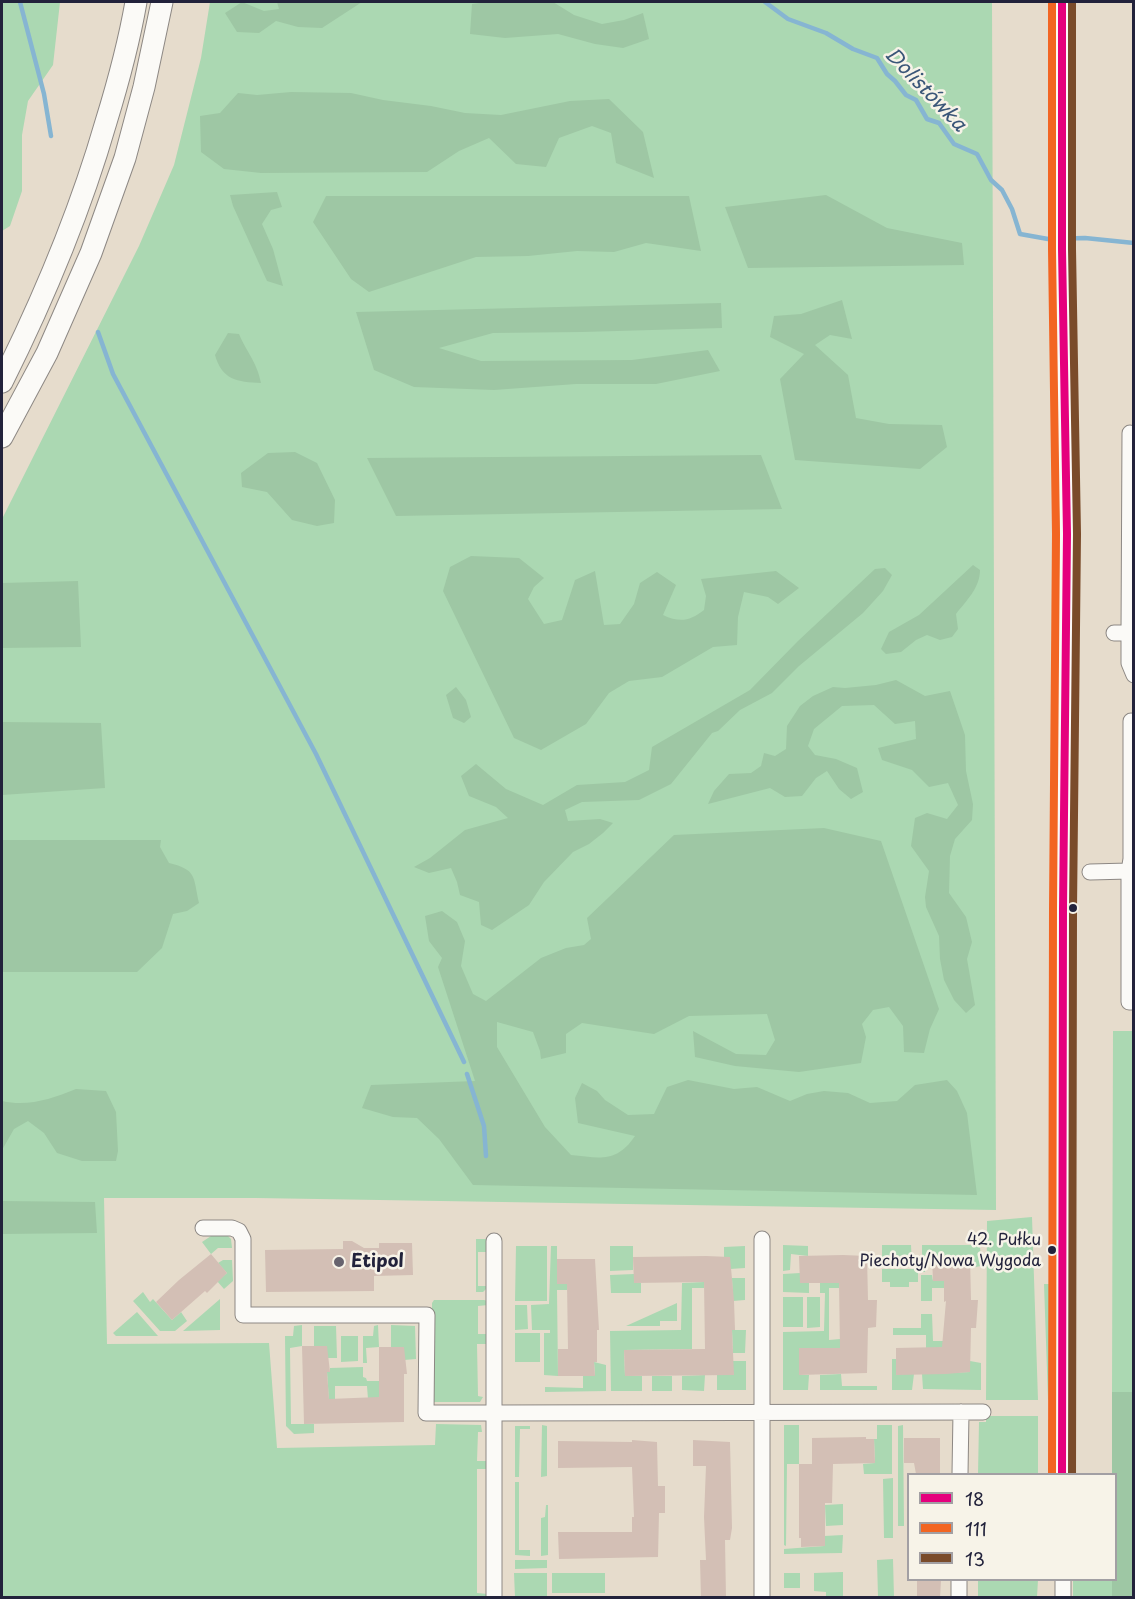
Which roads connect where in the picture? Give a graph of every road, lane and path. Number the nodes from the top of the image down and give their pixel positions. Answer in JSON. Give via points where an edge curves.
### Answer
{"nodes":[{"id":1,"x":136,"y":2,"type":"edge"},
{"id":2,"x":162,"y":2,"type":"edge"},
{"id":3,"x":1062,"y":2,"type":"edge"},
{"id":4,"x":2,"y":382,"type":"edge"},
{"id":5,"x":1126,"y":431,"type":"edge"},
{"id":6,"x":2,"y":437,"type":"edge"},
{"id":7,"x":1134,"y":675,"type":"edge"},
{"id":8,"x":1131,"y":721,"type":"dead end"},
{"id":9,"x":1131,"y":863,"type":"edge"},
{"id":10,"x":1090,"y":872,"type":"dead end"},
{"id":11,"x":1134,"y":1002,"type":"edge"},
{"id":12,"x":203,"y":1228,"type":"dead end"},
{"id":13,"x":762,"y":1239,"type":"dead end"},
{"id":14,"x":494,"y":1241,"type":"dead end"},
{"id":15,"x":761,"y":1412,"type":"junction"},
{"id":16,"x":961,"y":1412,"type":"junction"},
{"id":17,"x":983,"y":1412,"type":"dead end"},
{"id":18,"x":494,"y":1413,"type":"junction"},
{"id":19,"x":960,"y":1473,"type":"edge"},
{"id":20,"x":1062,"y":1473,"type":"edge"},
{"id":21,"x":959,"y":1581,"type":"edge"},
{"id":22,"x":1063,"y":1581,"type":"edge"},
{"id":23,"x":494,"y":1598,"type":"edge"},
{"id":24,"x":762,"y":1598,"type":"edge"},
{"id":25,"x":959,"y":1598,"type":"edge"},
{"id":26,"x":1063,"y":1598,"type":"edge"}],
"edges":[{"from":1,"to":4,"type":"highway","via":[[93,168],[47,287]]},
{"from":2,"to":6,"type":"highway","via":[[125,158],[91,253],[46,353]]},
{"from":3,"to":20,"type":"street","via":[[1067,523]]},
{"from":5,"to":7,"type":"street","via":[[1121,633]]},
{"from":8,"to":9,"type":"street"},
{"from":9,"to":10,"type":"street"},
{"from":9,"to":11,"type":"street","via":[[1129,1002]]},
{"from":12,"to":18,"type":"street","via":[[232,1228],[243,1239],[243,1315],[427,1315],[426,1413]]},
{"from":13,"to":15,"type":"street"},
{"from":14,"to":18,"type":"street"},
{"from":15,"to":16,"type":"street"},
{"from":15,"to":18,"type":"street"},
{"from":15,"to":24,"type":"street"},
{"from":16,"to":17,"type":"street"},
{"from":16,"to":19,"type":"street"},
{"from":18,"to":23,"type":"street"},
{"from":21,"to":25,"type":"street"},
{"from":22,"to":26,"type":"street"}]}
